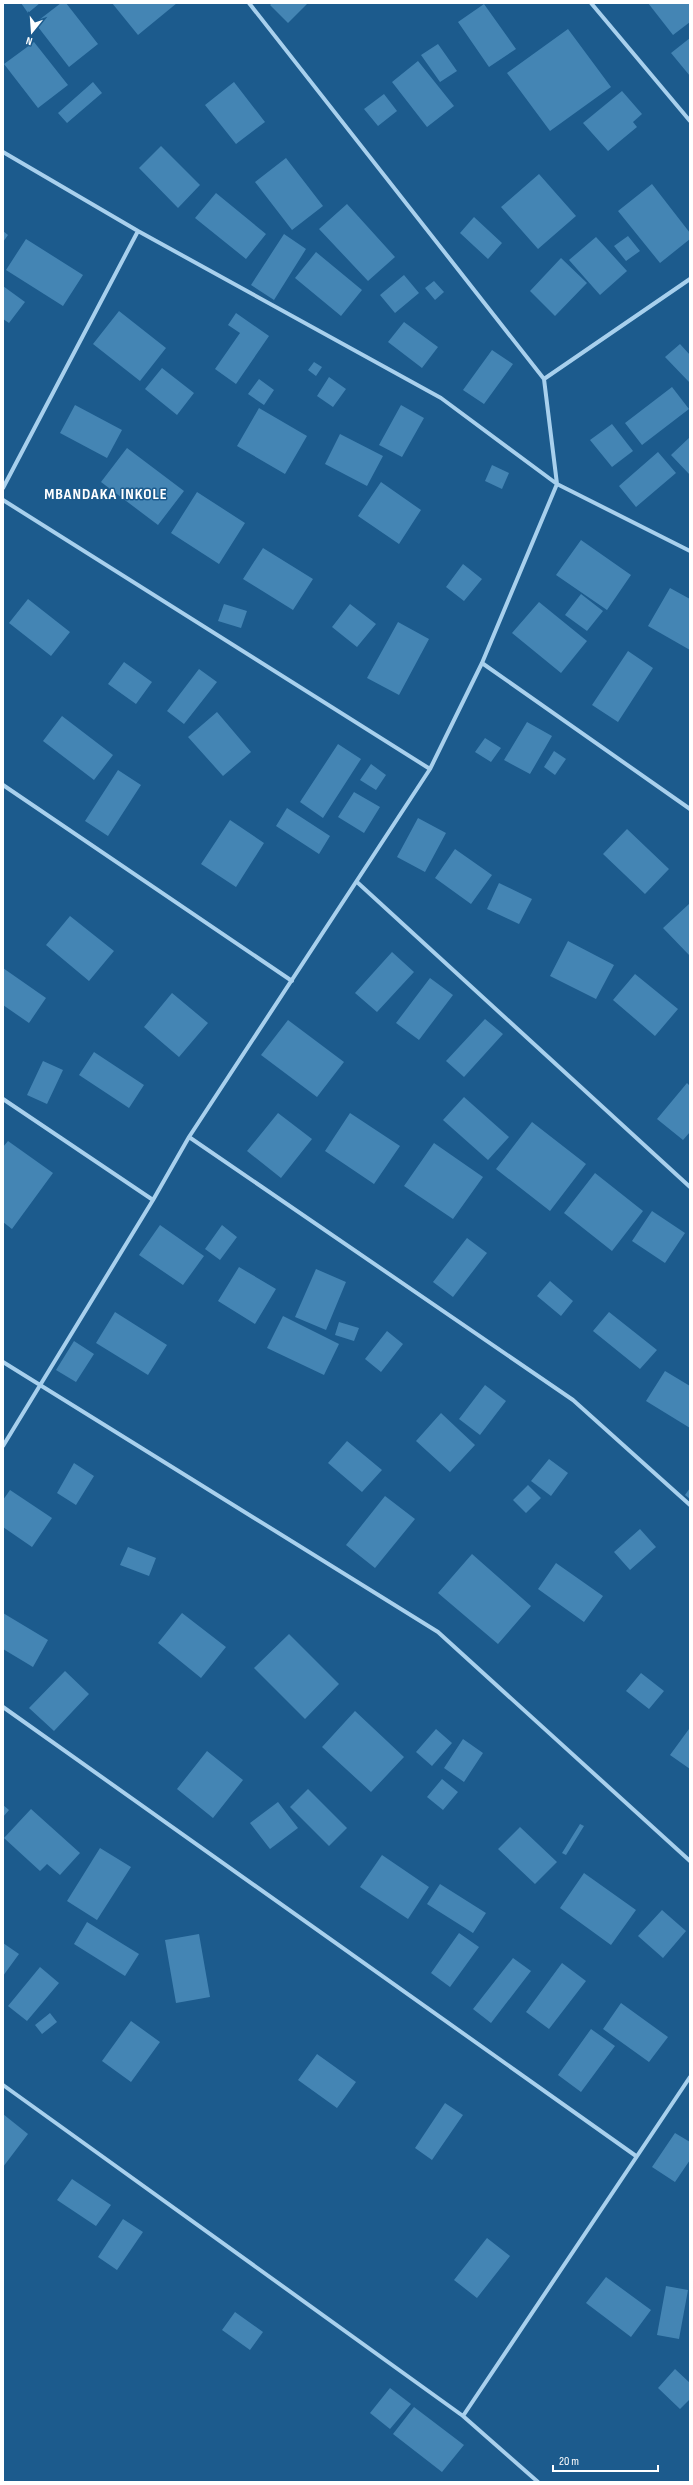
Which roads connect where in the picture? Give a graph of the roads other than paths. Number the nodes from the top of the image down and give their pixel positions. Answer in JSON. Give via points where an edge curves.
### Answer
{"nodes":[{"id":1,"x":249,"y":3,"type":"edge"},
{"id":2,"x":591,"y":3,"type":"edge"},
{"id":3,"x":690,"y":121,"type":"edge"},
{"id":4,"x":3,"y":152,"type":"edge"},
{"id":5,"x":138,"y":231,"type":"junction"},
{"id":6,"x":690,"y":279,"type":"edge"},
{"id":7,"x":544,"y":379,"type":"junction"},
{"id":8,"x":557,"y":484,"type":"junction"},
{"id":9,"x":3,"y":488,"type":"edge"},
{"id":10,"x":3,"y":500,"type":"edge"},
{"id":11,"x":690,"y":551,"type":"edge"},
{"id":12,"x":482,"y":663,"type":"junction"},
{"id":13,"x":430,"y":769,"type":"junction"},
{"id":14,"x":3,"y":784,"type":"edge"},
{"id":15,"x":690,"y":809,"type":"edge"},
{"id":16,"x":356,"y":882,"type":"junction"},
{"id":17,"x":292,"y":981,"type":"junction"},
{"id":18,"x":3,"y":1099,"type":"edge"},
{"id":19,"x":189,"y":1137,"type":"junction"},
{"id":20,"x":690,"y":1187,"type":"edge"},
{"id":21,"x":153,"y":1200,"type":"junction"},
{"id":22,"x":3,"y":1362,"type":"edge"},
{"id":23,"x":40,"y":1386,"type":"junction"},
{"id":24,"x":3,"y":1446,"type":"edge"},
{"id":25,"x":690,"y":1505,"type":"edge"},
{"id":26,"x":3,"y":1707,"type":"edge"},
{"id":27,"x":690,"y":1861,"type":"edge"},
{"id":28,"x":690,"y":2077,"type":"edge"},
{"id":29,"x":3,"y":2085,"type":"edge"},
{"id":30,"x":636,"y":2156,"type":"junction"},
{"id":31,"x":463,"y":2416,"type":"junction"},
{"id":32,"x":538,"y":2482,"type":"edge"}],
"edges":[{"from":1,"to":7,"type":"street"},
{"from":2,"to":3,"type":"street"},
{"from":4,"to":5,"type":"street"},
{"from":5,"to":8,"type":"street","via":[[441,398]]},
{"from":5,"to":9,"type":"street"},
{"from":6,"to":7,"type":"street"},
{"from":7,"to":8,"type":"street"},
{"from":8,"to":11,"type":"street"},
{"from":8,"to":12,"type":"street"},
{"from":10,"to":13,"type":"street"},
{"from":12,"to":13,"type":"street"},
{"from":12,"to":15,"type":"street"},
{"from":13,"to":16,"type":"street"},
{"from":14,"to":17,"type":"street"},
{"from":16,"to":17,"type":"street"},
{"from":16,"to":20,"type":"street"},
{"from":17,"to":19,"type":"street"},
{"from":18,"to":21,"type":"street"},
{"from":19,"to":21,"type":"street"},
{"from":19,"to":25,"type":"street","via":[[573,1400]]},
{"from":21,"to":23,"type":"street"},
{"from":22,"to":23,"type":"street"},
{"from":23,"to":24,"type":"street"},
{"from":23,"to":27,"type":"street","via":[[438,1632]]},
{"from":26,"to":30,"type":"street"},
{"from":28,"to":30,"type":"street"},
{"from":29,"to":31,"type":"street"},
{"from":30,"to":31,"type":"street"},
{"from":31,"to":32,"type":"street"}]}
